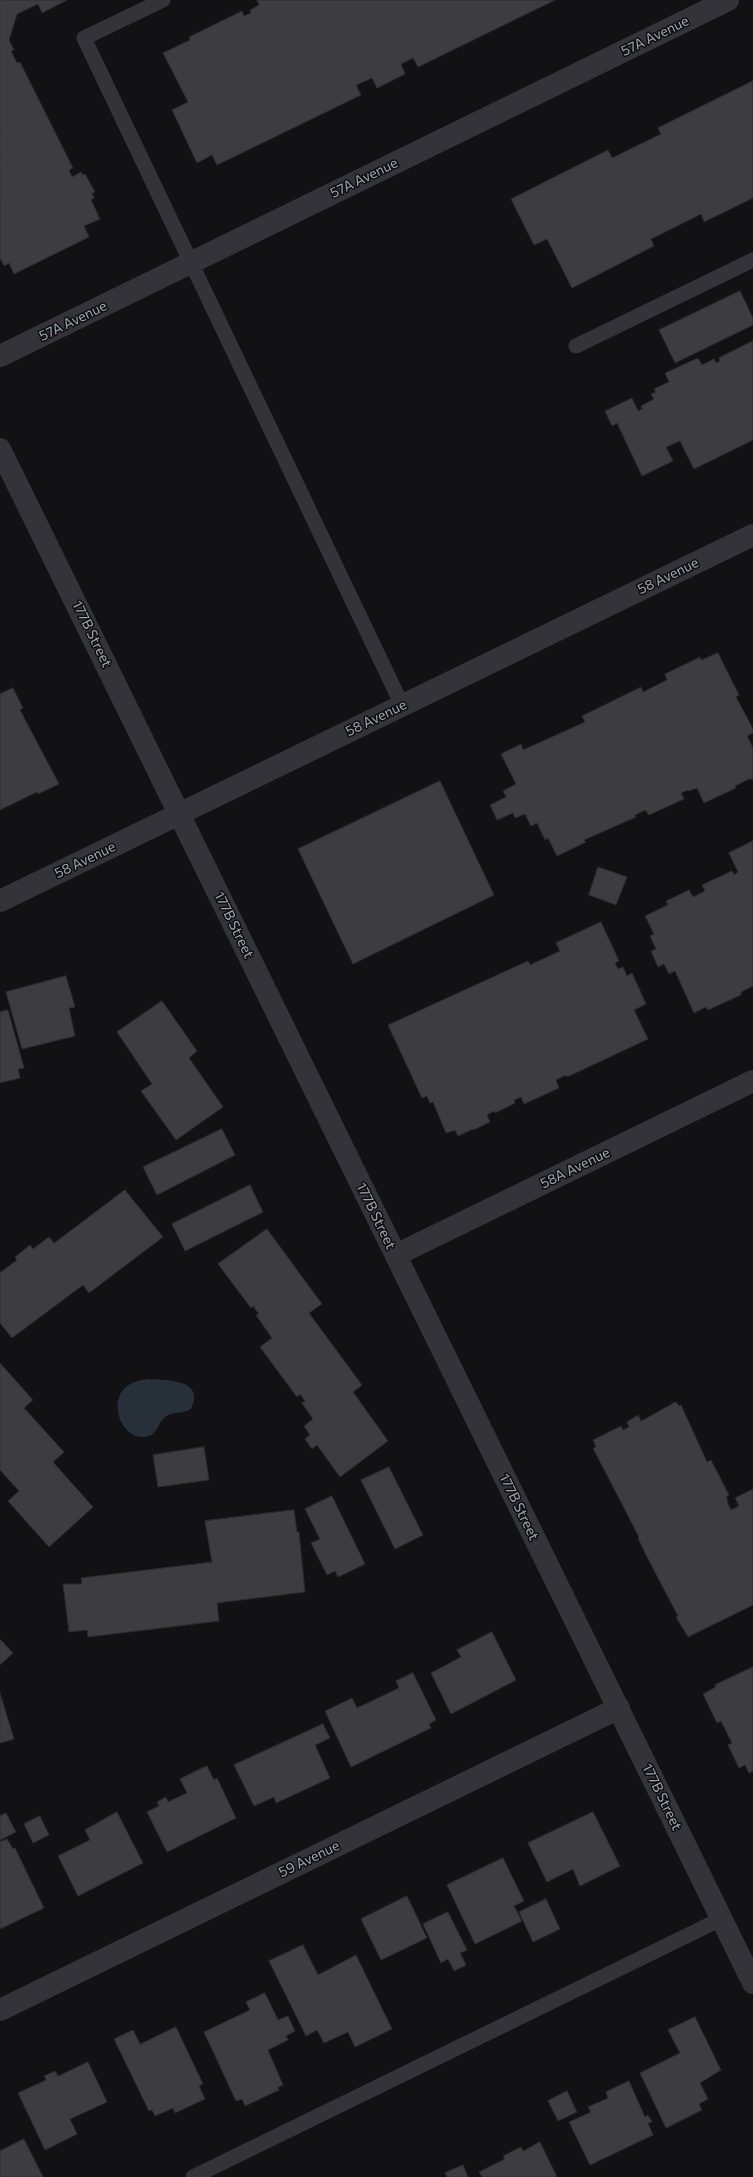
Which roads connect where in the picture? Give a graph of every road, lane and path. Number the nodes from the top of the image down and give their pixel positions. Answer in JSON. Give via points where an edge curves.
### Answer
{"nodes":[{"id":1,"x":163,"y":0,"type":"edge"},
{"id":2,"x":728,"y":0,"type":"edge"},
{"id":3,"x":753,"y":260,"type":"edge"},
{"id":4,"x":192,"y":263,"type":"junction"},
{"id":5,"x":576,"y":346,"type":"dead end"},
{"id":6,"x":0,"y":356,"type":"edge"},
{"id":7,"x":0,"y":449,"type":"edge"},
{"id":8,"x":753,"y":535,"type":"edge"},
{"id":9,"x":402,"y":705,"type":"junction"},
{"id":10,"x":180,"y":813,"type":"junction"},
{"id":11,"x":0,"y":901,"type":"edge"},
{"id":12,"x":753,"y":1081,"type":"edge"},
{"id":13,"x":396,"y":1255,"type":"junction"},
{"id":14,"x":619,"y":1708,"type":"junction"},
{"id":15,"x":721,"y":1919,"type":"junction"},
{"id":16,"x":753,"y":1983,"type":"edge"},
{"id":17,"x":0,"y":2010,"type":"edge"},
{"id":18,"x":193,"y":2177,"type":"edge"}],
"edges":[{"from":1,"to":4,"type":"lane","via":[[84,38]]},
{"from":2,"to":4,"type":"street","name":"57A Avenue"},
{"from":3,"to":5,"type":"lane"},
{"from":4,"to":6,"type":"street","name":"57A Avenue"},
{"from":4,"to":9,"type":"lane"},
{"from":7,"to":10,"type":"street","name":"177B Street"},
{"from":8,"to":9,"type":"street","name":"58 Avenue"},
{"from":9,"to":10,"type":"street","name":"58 Avenue"},
{"from":10,"to":11,"type":"street","name":"58 Avenue"},
{"from":10,"to":13,"type":"street","name":"177B Street"},
{"from":12,"to":13,"type":"street","name":"58A Avenue"},
{"from":13,"to":14,"type":"street","name":"177B Street"},
{"from":14,"to":15,"type":"street","name":"177B Street"},
{"from":14,"to":17,"type":"street","name":"59 Avenue"},
{"from":15,"to":16,"type":"street","name":"177B Street"},
{"from":15,"to":18,"type":"lane"}]}
